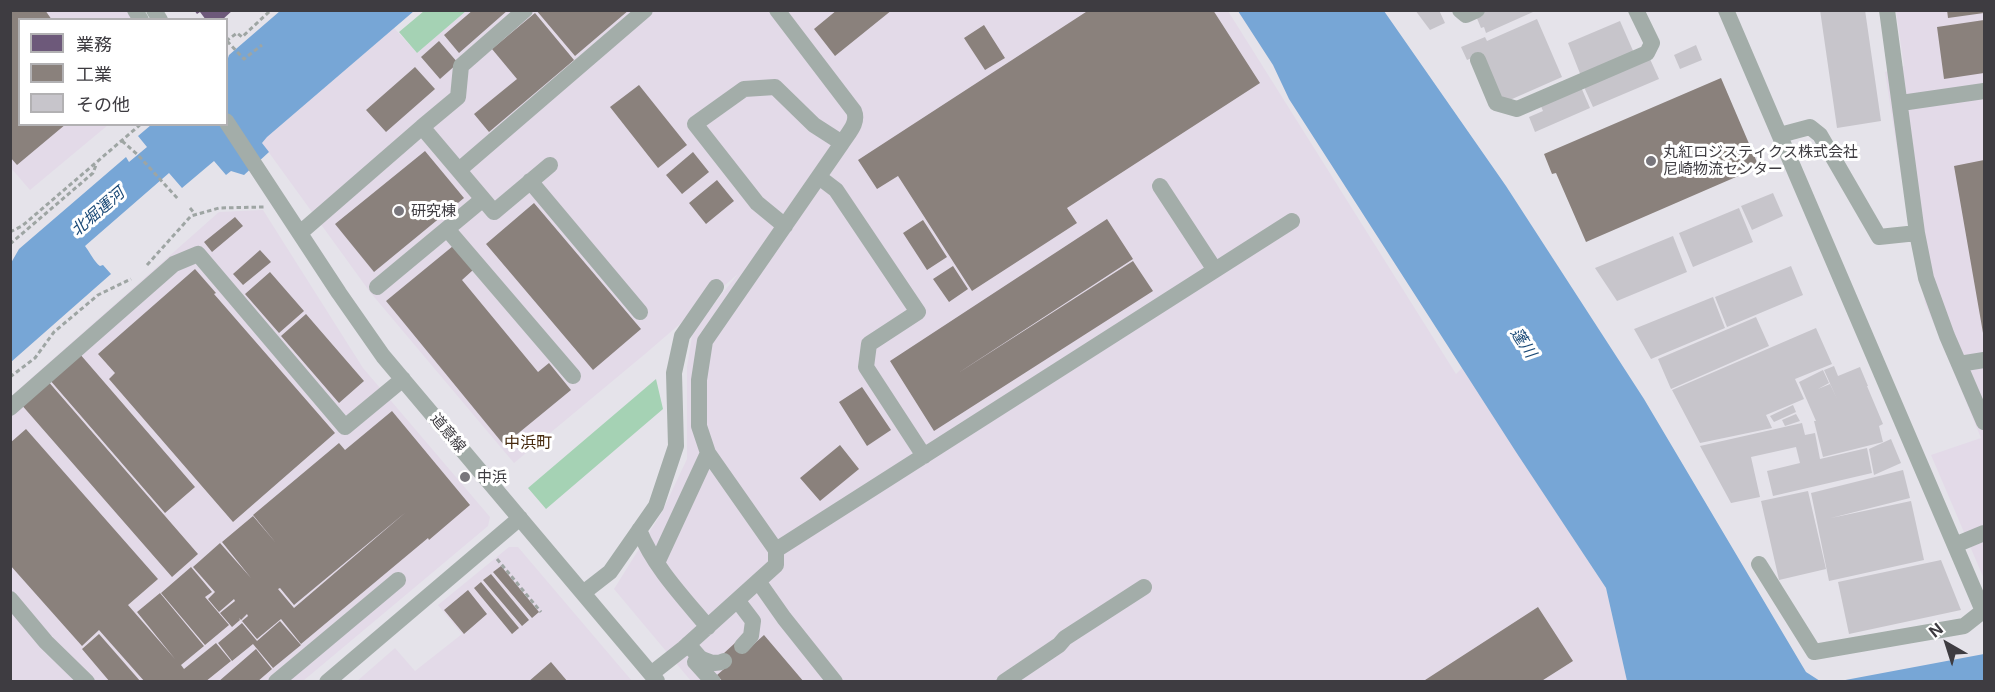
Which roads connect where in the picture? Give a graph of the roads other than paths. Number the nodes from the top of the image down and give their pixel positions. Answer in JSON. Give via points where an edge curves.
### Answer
{"nodes":[{"id":1,"x":525,"y":10,"type":"edge"},
{"id":2,"x":645,"y":10,"type":"edge"},
{"id":3,"x":777,"y":10,"type":"edge"},
{"id":4,"x":1460,"y":10,"type":"edge"},
{"id":5,"x":1477,"y":10,"type":"edge"},
{"id":6,"x":1636,"y":10,"type":"edge"},
{"id":7,"x":1726,"y":10,"type":"edge"},
{"id":8,"x":1887,"y":10,"type":"edge"},
{"id":9,"x":1478,"y":60,"type":"dead end"},
{"id":10,"x":1984,"y":91,"type":"edge"},
{"id":11,"x":1901,"y":103,"type":"junction"},
{"id":12,"x":228,"y":125,"type":"edge"},
{"id":13,"x":422,"y":127,"type":"junction"},
{"id":14,"x":1780,"y":135,"type":"junction"},
{"id":15,"x":842,"y":143,"type":"junction"},
{"id":16,"x":550,"y":165,"type":"dead end"},
{"id":17,"x":459,"y":170,"type":"junction"},
{"id":18,"x":819,"y":177,"type":"junction"},
{"id":19,"x":530,"y":181,"type":"junction"},
{"id":20,"x":1160,"y":186,"type":"dead end"},
{"id":21,"x":483,"y":199,"type":"junction"},
{"id":22,"x":1292,"y":221,"type":"dead end"},
{"id":23,"x":785,"y":226,"type":"junction"},
{"id":24,"x":447,"y":229,"type":"junction"},
{"id":25,"x":300,"y":233,"type":"junction"},
{"id":26,"x":1917,"y":233,"type":"junction"},
{"id":27,"x":1215,"y":270,"type":"junction"},
{"id":28,"x":377,"y":287,"type":"dead end"},
{"id":29,"x":716,"y":287,"type":"dead end"},
{"id":30,"x":640,"y":312,"type":"dead end"},
{"id":31,"x":1984,"y":360,"type":"edge"},
{"id":32,"x":1959,"y":364,"type":"junction"},
{"id":33,"x":573,"y":376,"type":"dead end"},
{"id":34,"x":403,"y":379,"type":"junction"},
{"id":35,"x":10,"y":408,"type":"edge"},
{"id":36,"x":1984,"y":422,"type":"edge"},
{"id":37,"x":708,"y":453,"type":"junction"},
{"id":38,"x":924,"y":456,"type":"junction"},
{"id":39,"x":520,"y":518,"type":"junction"},
{"id":40,"x":639,"y":530,"type":"junction"},
{"id":41,"x":1984,"y":533,"type":"edge"},
{"id":42,"x":1955,"y":545,"type":"junction"},
{"id":43,"x":776,"y":550,"type":"junction"},
{"id":44,"x":657,"y":563,"type":"junction"},
{"id":45,"x":1759,"y":564,"type":"dead end"},
{"id":46,"x":398,"y":580,"type":"dead end"},
{"id":47,"x":758,"y":581,"type":"junction"},
{"id":48,"x":1144,"y":587,"type":"dead end"},
{"id":49,"x":583,"y":593,"type":"junction"},
{"id":50,"x":10,"y":599,"type":"edge"},
{"id":51,"x":737,"y":600,"type":"junction"},
{"id":52,"x":1983,"y":611,"type":"edge"},
{"id":53,"x":708,"y":627,"type":"junction"},
{"id":54,"x":688,"y":645,"type":"junction"},
{"id":55,"x":742,"y":646,"type":"dead end"},
{"id":56,"x":700,"y":658,"type":"junction"},
{"id":57,"x":724,"y":661,"type":"dead end"},
{"id":58,"x":654,"y":678,"type":"edge"},
{"id":59,"x":828,"y":679,"type":"edge"},
{"id":60,"x":87,"y":681,"type":"edge"},
{"id":61,"x":276,"y":681,"type":"edge"},
{"id":62,"x":327,"y":681,"type":"edge"},
{"id":63,"x":713,"y":681,"type":"edge"},
{"id":64,"x":1004,"y":681,"type":"edge"}],
"edges":[{"from":1,"to":13,"type":"street","via":[[461,66],[458,97]]},
{"from":2,"to":17,"type":"street"},
{"from":3,"to":15,"type":"street","via":[[854,111],[855,122]]},
{"from":4,"to":5,"type":"street","via":[[1466,15]]},
{"from":6,"to":9,"type":"street","via":[[1652,43],[1647,53],[1517,109],[1496,103]]},
{"from":7,"to":14,"type":"street"},
{"from":8,"to":11,"type":"street"},
{"from":10,"to":11,"type":"street"},
{"from":11,"to":26,"type":"street"},
{"from":12,"to":25,"type":"street","name":"道意線"},
{"from":13,"to":17,"type":"street"},
{"from":13,"to":25,"type":"street"},
{"from":14,"to":26,"type":"street","via":[[1810,127],[1820,135],[1879,237]]},
{"from":14,"to":42,"type":"street"},
{"from":15,"to":18,"type":"street"},
{"from":15,"to":23,"type":"street","via":[[814,125],[775,87],[744,89],[695,124],[757,203]]},
{"from":16,"to":19,"type":"street"},
{"from":17,"to":21,"type":"street"},
{"from":18,"to":23,"type":"street"},
{"from":18,"to":38,"type":"street","via":[[837,189],[918,312],[869,344],[866,367]]},
{"from":19,"to":21,"type":"street","via":[[494,212]]},
{"from":19,"to":30,"type":"street"},
{"from":20,"to":27,"type":"street"},
{"from":21,"to":24,"type":"street"},
{"from":22,"to":27,"type":"street"},
{"from":23,"to":37,"type":"street","via":[[705,341],[699,380],[699,426]]},
{"from":24,"to":28,"type":"street"},
{"from":24,"to":33,"type":"street"},
{"from":25,"to":34,"type":"street","name":"道意線","via":[[368,335]]},
{"from":26,"to":32,"type":"street","via":[[1926,278]]},
{"from":27,"to":38,"type":"street"},
{"from":29,"to":40,"type":"street","via":[[682,336],[674,373],[676,446],[656,506]]},
{"from":31,"to":32,"type":"street"},
{"from":32,"to":36,"type":"street"},
{"from":34,"to":35,"type":"street","via":[[345,427],[198,254],[174,264]]},
{"from":34,"to":39,"type":"street","name":"道意線"},
{"from":37,"to":43,"type":"street"},
{"from":37,"to":44,"type":"street"},
{"from":38,"to":43,"type":"street"},
{"from":39,"to":49,"type":"street","name":"道意線"},
{"from":39,"to":62,"type":"street"},
{"from":40,"to":44,"type":"street"},
{"from":40,"to":49,"type":"street","via":[[610,572]]},
{"from":41,"to":42,"type":"street"},
{"from":42,"to":52,"type":"street"},
{"from":43,"to":47,"type":"street","via":[[776,565]]},
{"from":44,"to":53,"type":"street"},
{"from":45,"to":52,"type":"street","via":[[1814,652],[1964,626]]},
{"from":46,"to":61,"type":"street"},
{"from":47,"to":51,"type":"street"},
{"from":47,"to":59,"type":"street"},
{"from":48,"to":64,"type":"street"},
{"from":49,"to":58,"type":"street","name":"道意線"},
{"from":50,"to":60,"type":"street","via":[[46,642]]},
{"from":51,"to":53,"type":"street"},
{"from":51,"to":55,"type":"street","via":[[753,621],[751,636]]},
{"from":53,"to":54,"type":"street"},
{"from":54,"to":56,"type":"street"},
{"from":54,"to":58,"type":"street"},
{"from":56,"to":57,"type":"street","via":[[710,663]]},
{"from":56,"to":63,"type":"street","via":[[695,662]]}]}
